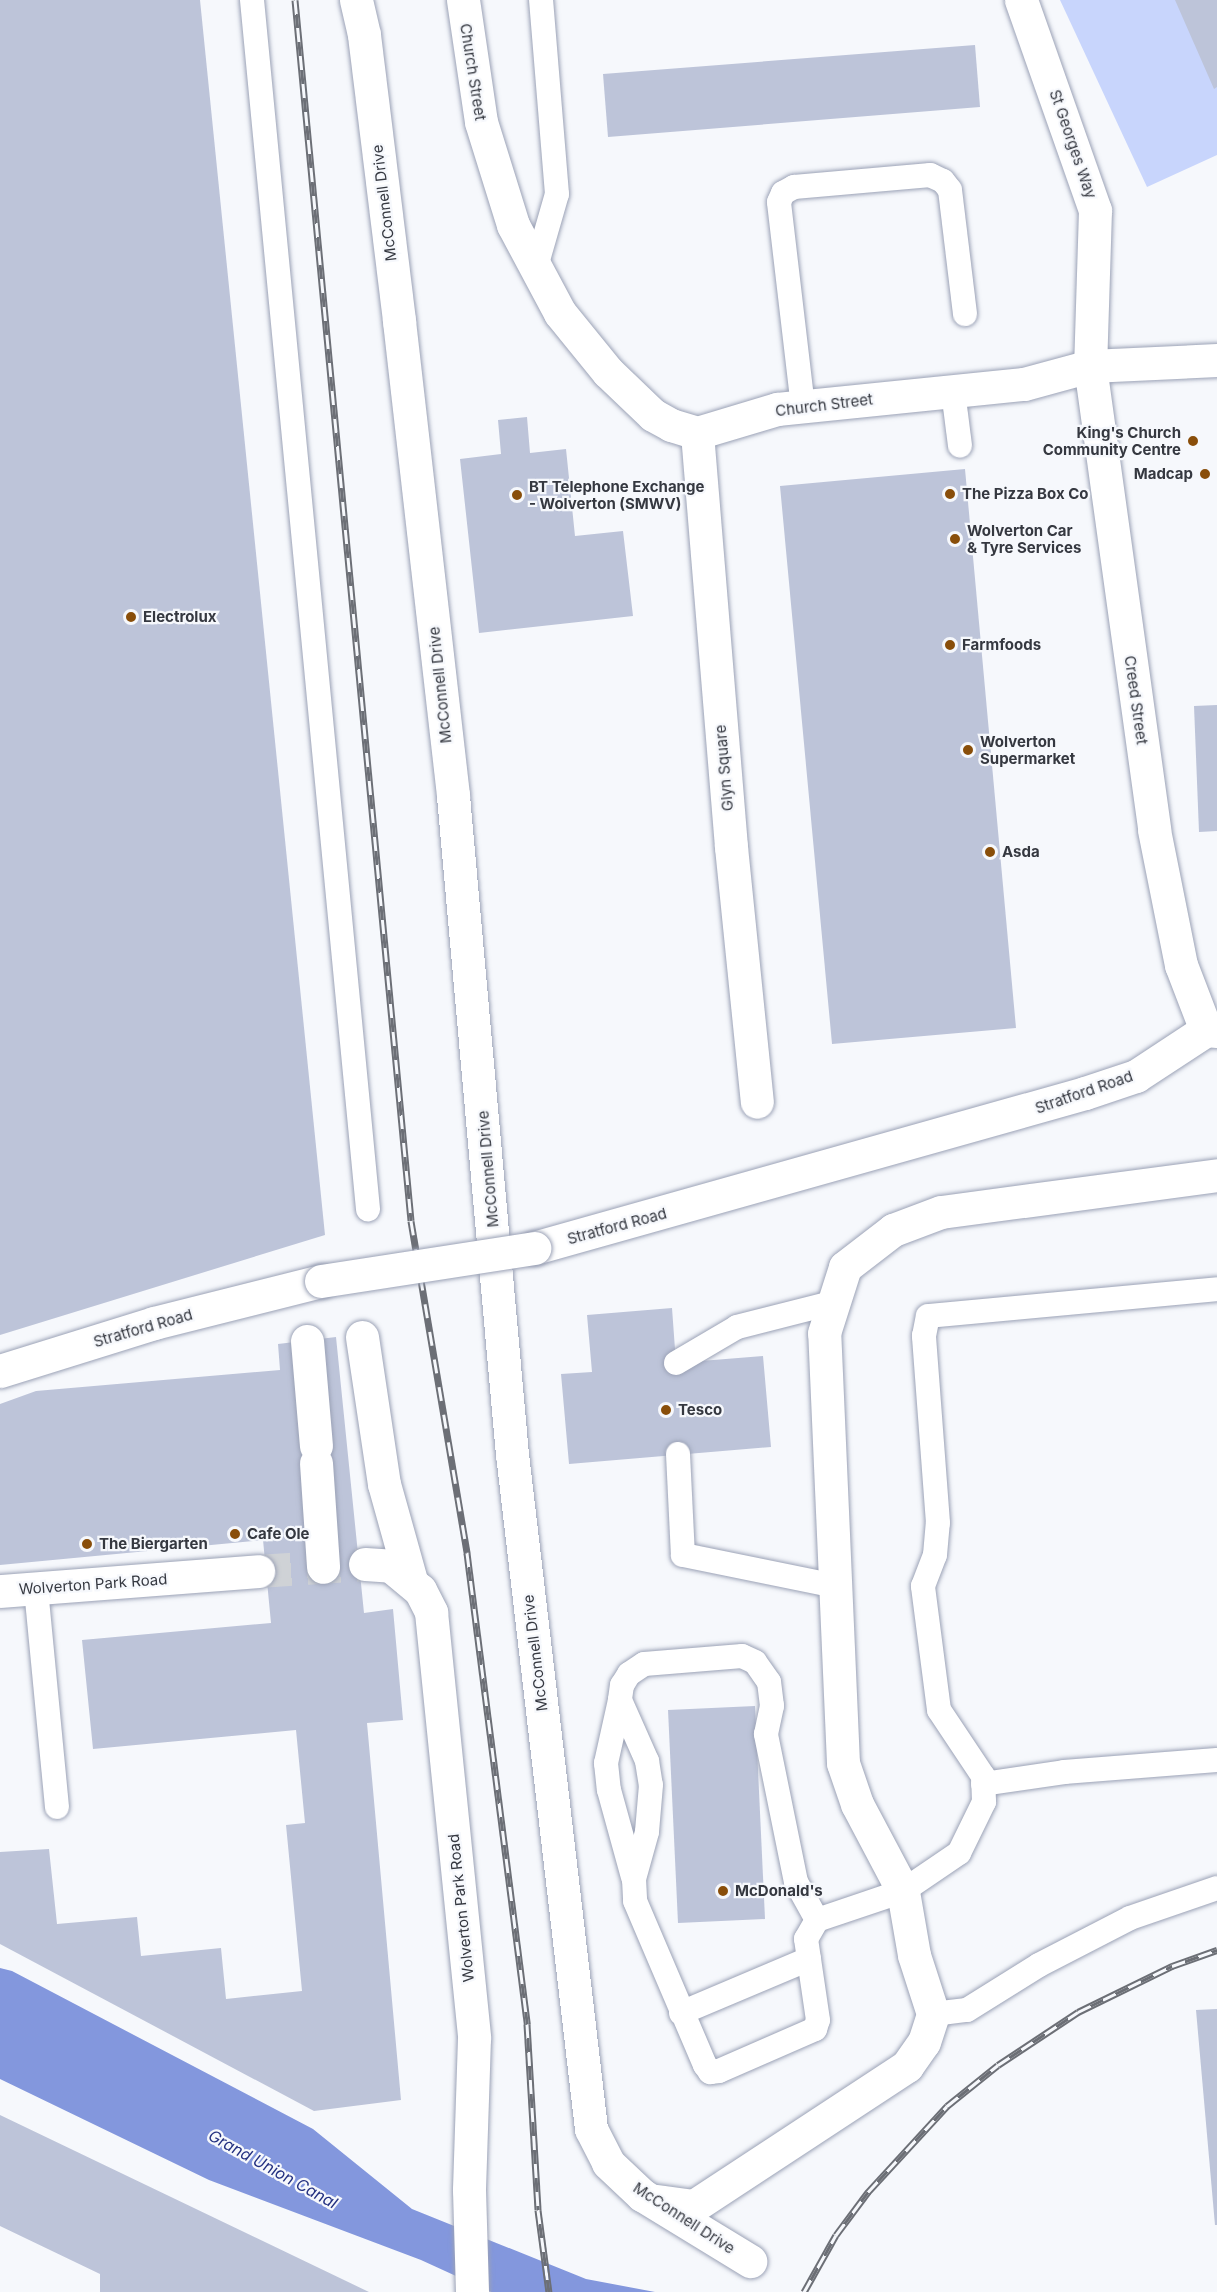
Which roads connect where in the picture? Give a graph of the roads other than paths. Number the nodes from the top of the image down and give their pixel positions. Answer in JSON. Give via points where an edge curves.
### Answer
{"nodes":[{"id":1,"x":252,"y":0,"type":"edge"},
{"id":2,"x":356,"y":0,"type":"edge"},
{"id":3,"x":463,"y":0,"type":"edge"},
{"id":4,"x":541,"y":0,"type":"edge"},
{"id":5,"x":1021,"y":0,"type":"edge"},
{"id":6,"x":536,"y":267,"type":"junction"},
{"id":7,"x":964,"y":314,"type":"dead end"},
{"id":8,"x":1217,"y":360,"type":"edge"},
{"id":9,"x":1090,"y":366,"type":"junction"},
{"id":10,"x":953,"y":391,"type":"junction"},
{"id":11,"x":803,"y":407,"type":"junction"},
{"id":12,"x":697,"y":433,"type":"junction"},
{"id":13,"x":960,"y":446,"type":"dead end"},
{"id":14,"x":1211,"y":1031,"type":"edge"},
{"id":15,"x":757,"y":1102,"type":"dead end"},
{"id":16,"x":1217,"y":1175,"type":"edge"},
{"id":17,"x":368,"y":1209,"type":"dead end"},
{"id":18,"x":1217,"y":1289,"type":"edge"},
{"id":19,"x":831,"y":1303,"type":"junction"},
{"id":20,"x":362,"y":1337,"type":"dead end"},
{"id":21,"x":307,"y":1341,"type":"dead end"},
{"id":22,"x":676,"y":1363,"type":"dead end"},
{"id":23,"x":0,"y":1371,"type":"edge"},
{"id":24,"x":678,"y":1454,"type":"dead end"},
{"id":25,"x":365,"y":1563,"type":"tunnel mouth"},
{"id":26,"x":323,"y":1567,"type":"dead end"},
{"id":27,"x":258,"y":1571,"type":"tunnel mouth"},
{"id":28,"x":411,"y":1581,"type":"junction"},
{"id":29,"x":835,"y":1586,"type":"junction"},
{"id":30,"x":36,"y":1589,"type":"junction"},
{"id":31,"x":0,"y":1591,"type":"edge"},
{"id":32,"x":620,"y":1700,"type":"junction"},
{"id":33,"x":1217,"y":1760,"type":"edge"},
{"id":34,"x":983,"y":1784,"type":"junction"},
{"id":35,"x":57,"y":1807,"type":"dead end"},
{"id":36,"x":634,"y":1879,"type":"junction"},
{"id":37,"x":1217,"y":1888,"type":"edge"},
{"id":38,"x":903,"y":1892,"type":"junction"},
{"id":39,"x":817,"y":1920,"type":"junction"},
{"id":40,"x":809,"y":1959,"type":"junction"},
{"id":41,"x":681,"y":2013,"type":"junction"},
{"id":42,"x":933,"y":2013,"type":"junction"},
{"id":43,"x":642,"y":2194,"type":"junction"},
{"id":44,"x":750,"y":2261,"type":"dead end"},
{"id":45,"x":472,"y":2292,"type":"edge"}],
"edges":[{"from":1,"to":17,"type":"lane"},
{"from":2,"to":43,"type":"street","name":"McConnell Drive","via":[[364,35],[398,309],[453,796],[512,1454],[591,2129],[608,2163]]},
{"from":3,"to":6,"type":"street","name":"Church Street","via":[[481,122],[513,225]]},
{"from":4,"to":6,"type":"lane","via":[[557,195]]},
{"from":5,"to":9,"type":"street","name":"St Georges Way","via":[[1095,210]]},
{"from":6,"to":12,"type":"street","name":"Church Street","via":[[560,313],[608,372],[653,415]]},
{"from":7,"to":11,"type":"lane","via":[[950,189],[943,181],[930,175],[794,187],[783,193],[779,202]]},
{"from":8,"to":9,"type":"street","name":"Church Street"},
{"from":9,"to":10,"type":"street","name":"Church Street","via":[[1024,384]]},
{"from":9,"to":14,"type":"street","name":"Creed Street","via":[[1154,830],[1180,965]]},
{"from":10,"to":11,"type":"street","name":"Church Street"},
{"from":10,"to":13,"type":"lane"},
{"from":11,"to":12,"type":"street","name":"Church Street","via":[[777,409]]},
{"from":12,"to":15,"type":"street","name":"Glyn Square","via":[[731,847]]},
{"from":14,"to":23,"type":"street","name":"Stratford Road","bridge":true,"via":[[1136,1076],[902,1146],[534,1248],[340,1276]]},
{"from":16,"to":19,"type":"street","via":[[941,1212],[893,1230],[845,1268]]},
{"from":18,"to":34,"type":"lane","via":[[928,1316],[924,1336],[938,1523],[935,1555],[923,1586],[939,1710],[983,1776]]},
{"from":19,"to":22,"type":"lane","via":[[737,1327]]},
{"from":19,"to":29,"type":"street","via":[[824,1333]]},
{"from":20,"to":28,"type":"street","via":[[384,1484]]},
{"from":21,"to":26,"type":"street"},
{"from":24,"to":29,"type":"lane","via":[[683,1555]]},
{"from":25,"to":28,"type":"street","name":"Wolverton Park Road","via":[[391,1566]]},
{"from":27,"to":30,"type":"street","name":"Wolverton Park Road"},
{"from":28,"to":45,"type":"street","name":"Wolverton Park Road","via":[[431,1612],[473,2026],[469,2190]]},
{"from":29,"to":38,"type":"street","via":[[843,1763],[857,1804]]},
{"from":30,"to":31,"type":"street","name":"Wolverton Park Road"},
{"from":30,"to":35,"type":"lane"},
{"from":32,"to":36,"type":"lane","via":[[606,1763],[609,1790]]},
{"from":32,"to":36,"type":"lane","via":[[646,1761],[651,1785],[647,1832]]},
{"from":32,"to":39,"type":"lane","via":[[622,1685],[629,1674],[644,1664],[742,1656],[755,1662],[769,1682],[772,1706],[766,1734],[796,1882]]},
{"from":33,"to":34,"type":"lane","via":[[1064,1772]]},
{"from":34,"to":38,"type":"lane","via":[[984,1802],[959,1853]]},
{"from":36,"to":41,"type":"lane","via":[[635,1901]]},
{"from":37,"to":42,"type":"lane","via":[[1130,1918],[1039,1965],[967,2010]]},
{"from":38,"to":39,"type":"lane"},
{"from":38,"to":42,"type":"street","via":[[915,1955]]},
{"from":39,"to":40,"type":"lane","via":[[806,1939]]},
{"from":40,"to":41,"type":"lane"},
{"from":40,"to":41,"type":"lane","via":[[818,2020],[809,2034],[710,2072]]},
{"from":42,"to":43,"type":"street","via":[[924,2042],[907,2066],[694,2206],[666,2205]]},
{"from":43,"to":44,"type":"street","name":"McConnell Drive"}]}
